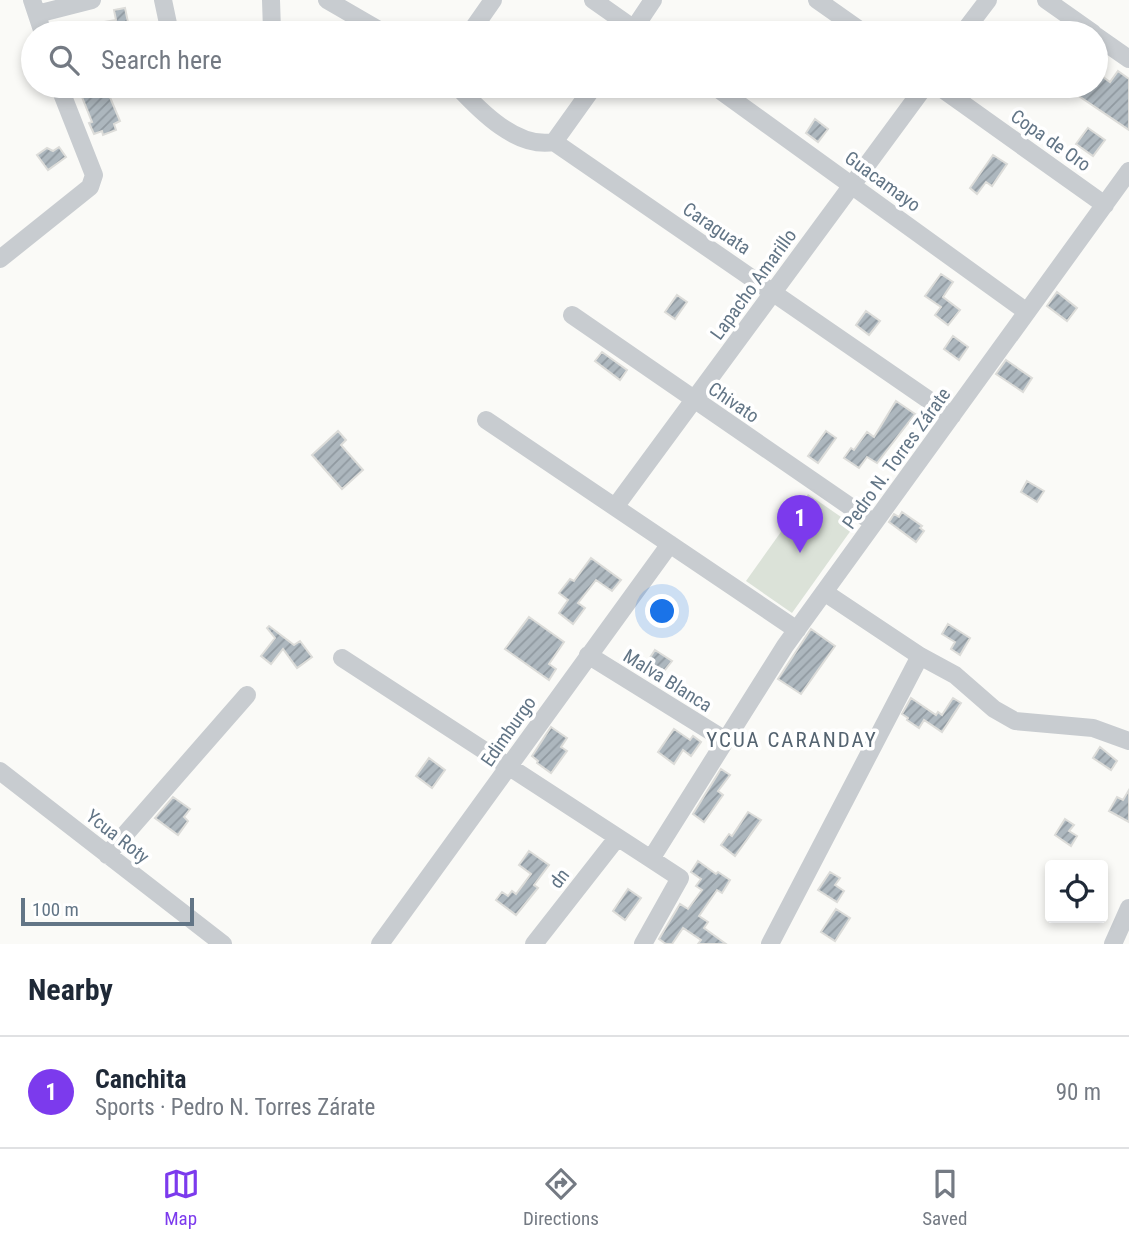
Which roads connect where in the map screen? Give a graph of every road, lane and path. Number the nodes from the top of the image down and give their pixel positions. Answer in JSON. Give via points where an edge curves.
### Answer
{"nodes":[{"id":1,"x":92,"y":0,"type":"edge"},
{"id":2,"x":163,"y":0,"type":"edge"},
{"id":3,"x":271,"y":0,"type":"edge"},
{"id":4,"x":327,"y":0,"type":"edge"},
{"id":5,"x":493,"y":0,"type":"edge"},
{"id":6,"x":593,"y":0,"type":"edge"},
{"id":7,"x":653,"y":0,"type":"edge"},
{"id":8,"x":817,"y":0,"type":"edge"},
{"id":9,"x":988,"y":0,"type":"edge"},
{"id":10,"x":1046,"y":0,"type":"edge"},
{"id":11,"x":34,"y":7,"type":"edge"},
{"id":12,"x":167,"y":21,"type":"edge"},
{"id":13,"x":272,"y":21,"type":"edge"},
{"id":14,"x":363,"y":21,"type":"edge"},
{"id":15,"x":478,"y":21,"type":"edge"},
{"id":16,"x":621,"y":21,"type":"edge"},
{"id":17,"x":641,"y":21,"type":"edge"},
{"id":18,"x":847,"y":21,"type":"edge"},
{"id":19,"x":972,"y":21,"type":"edge"},
{"id":20,"x":1076,"y":21,"type":"edge"},
{"id":21,"x":1108,"y":44,"type":"edge"},
{"id":22,"x":1129,"y":59,"type":"edge"},
{"id":23,"x":64,"y":98,"type":"edge"},
{"id":24,"x":470,"y":98,"type":"edge"},
{"id":25,"x":585,"y":98,"type":"edge"},
{"id":26,"x":730,"y":98,"type":"edge"},
{"id":27,"x":916,"y":98,"type":"edge"},
{"id":28,"x":955,"y":98,"type":"edge"},
{"id":29,"x":554,"y":142,"type":"junction"},
{"id":30,"x":1129,"y":171,"type":"edge"},
{"id":31,"x":852,"y":185,"type":"junction"},
{"id":32,"x":1105,"y":205,"type":"junction"},
{"id":33,"x":0,"y":259,"type":"edge"},
{"id":34,"x":773,"y":292,"type":"junction"},
{"id":35,"x":1027,"y":312,"type":"junction"},
{"id":36,"x":572,"y":315,"type":"dead end"},
{"id":37,"x":694,"y":400,"type":"junction"},
{"id":38,"x":952,"y":416,"type":"junction"},
{"id":39,"x":486,"y":419,"type":"dead end"},
{"id":40,"x":615,"y":507,"type":"junction"},
{"id":41,"x":874,"y":523,"type":"junction"},
{"id":42,"x":670,"y":544,"type":"junction"},
{"id":43,"x":824,"y":592,"type":"junction"},
{"id":44,"x":797,"y":629,"type":"junction"},
{"id":45,"x":588,"y":655,"type":"junction"},
{"id":46,"x":920,"y":656,"type":"junction"},
{"id":47,"x":342,"y":658,"type":"dead end"},
{"id":48,"x":247,"y":695,"type":"dead end"},
{"id":49,"x":725,"y":740,"type":"junction"},
{"id":50,"x":1129,"y":741,"type":"edge"},
{"id":51,"x":508,"y":768,"type":"junction"},
{"id":52,"x":0,"y":771,"type":"edge"},
{"id":53,"x":617,"y":838,"type":"junction"},
{"id":54,"x":107,"y":855,"type":"junction"},
{"id":55,"x":651,"y":859,"type":"junction"},
{"id":56,"x":1129,"y":908,"type":"edge"},
{"id":57,"x":215,"y":940,"type":"edge"},
{"id":58,"x":380,"y":944,"type":"edge"},
{"id":59,"x":534,"y":944,"type":"edge"},
{"id":60,"x":643,"y":944,"type":"edge"},
{"id":61,"x":770,"y":944,"type":"edge"},
{"id":62,"x":1113,"y":944,"type":"edge"}],
"edges":[{"from":1,"to":11,"type":"street"},
{"from":2,"to":12,"type":"street"},
{"from":3,"to":13,"type":"street"},
{"from":4,"to":14,"type":"street"},
{"from":5,"to":15,"type":"street"},
{"from":6,"to":16,"type":"street"},
{"from":7,"to":17,"type":"street"},
{"from":8,"to":18,"type":"street"},
{"from":9,"to":19,"type":"street"},
{"from":10,"to":20,"type":"street"},
{"from":21,"to":22,"type":"street"},
{"from":23,"to":33,"type":"street","via":[[94,174],[90,187]]},
{"from":24,"to":29,"type":"street","name":"Caraguata","via":[[522,139]]},
{"from":25,"to":29,"type":"street"},
{"from":26,"to":31,"type":"street","name":"Guacamayo"},
{"from":27,"to":31,"type":"street","name":"Lapacho Amarillo"},
{"from":28,"to":32,"type":"street","name":"Copa de Oro"},
{"from":29,"to":34,"type":"street","name":"Caraguata"},
{"from":30,"to":32,"type":"street","name":"Pedro N. Torres Zárate"},
{"from":31,"to":34,"type":"street","name":"Lapacho Amarillo"},
{"from":31,"to":35,"type":"street","name":"Guacamayo"},
{"from":32,"to":35,"type":"street","name":"Pedro N. Torres Zárate"},
{"from":34,"to":37,"type":"street","name":"Lapacho Amarillo"},
{"from":34,"to":38,"type":"street","name":"Caraguata"},
{"from":35,"to":38,"type":"street","name":"Pedro N. Torres Zárate"},
{"from":36,"to":37,"type":"street","name":"Chivato"},
{"from":37,"to":40,"type":"street","name":"Lapacho Amarillo"},
{"from":37,"to":41,"type":"street","name":"Chivato"},
{"from":38,"to":41,"type":"street","name":"Pedro N. Torres Zárate"},
{"from":39,"to":40,"type":"street"},
{"from":40,"to":42,"type":"street"},
{"from":41,"to":43,"type":"street","name":"Pedro N. Torres Zárate"},
{"from":42,"to":44,"type":"street"},
{"from":42,"to":45,"type":"street","name":"Edimburgo"},
{"from":43,"to":44,"type":"street","name":"Pedro N. Torres Zárate"},
{"from":43,"to":46,"type":"street"},
{"from":44,"to":49,"type":"street","name":"Pedro N. Torres Zárate"},
{"from":45,"to":49,"type":"street","name":"Malva Blanca"},
{"from":45,"to":51,"type":"street","name":"Edimburgo"},
{"from":46,"to":50,"type":"street","via":[[955,675],[1015,721],[1093,729]]},
{"from":46,"to":61,"type":"street"},
{"from":47,"to":51,"type":"street"},
{"from":48,"to":54,"type":"street"},
{"from":49,"to":55,"type":"street","name":"Pedro N. Torres Zárate"},
{"from":51,"to":53,"type":"street"},
{"from":51,"to":58,"type":"street","name":"Edimburgo"},
{"from":52,"to":54,"type":"street","name":"Ycua Roty"},
{"from":53,"to":55,"type":"street"},
{"from":53,"to":59,"type":"street","name":"dn"},
{"from":54,"to":57,"type":"street","name":"Ycua Roty"},
{"from":55,"to":60,"type":"street","via":[[680,878]]},
{"from":56,"to":62,"type":"street"}]}
